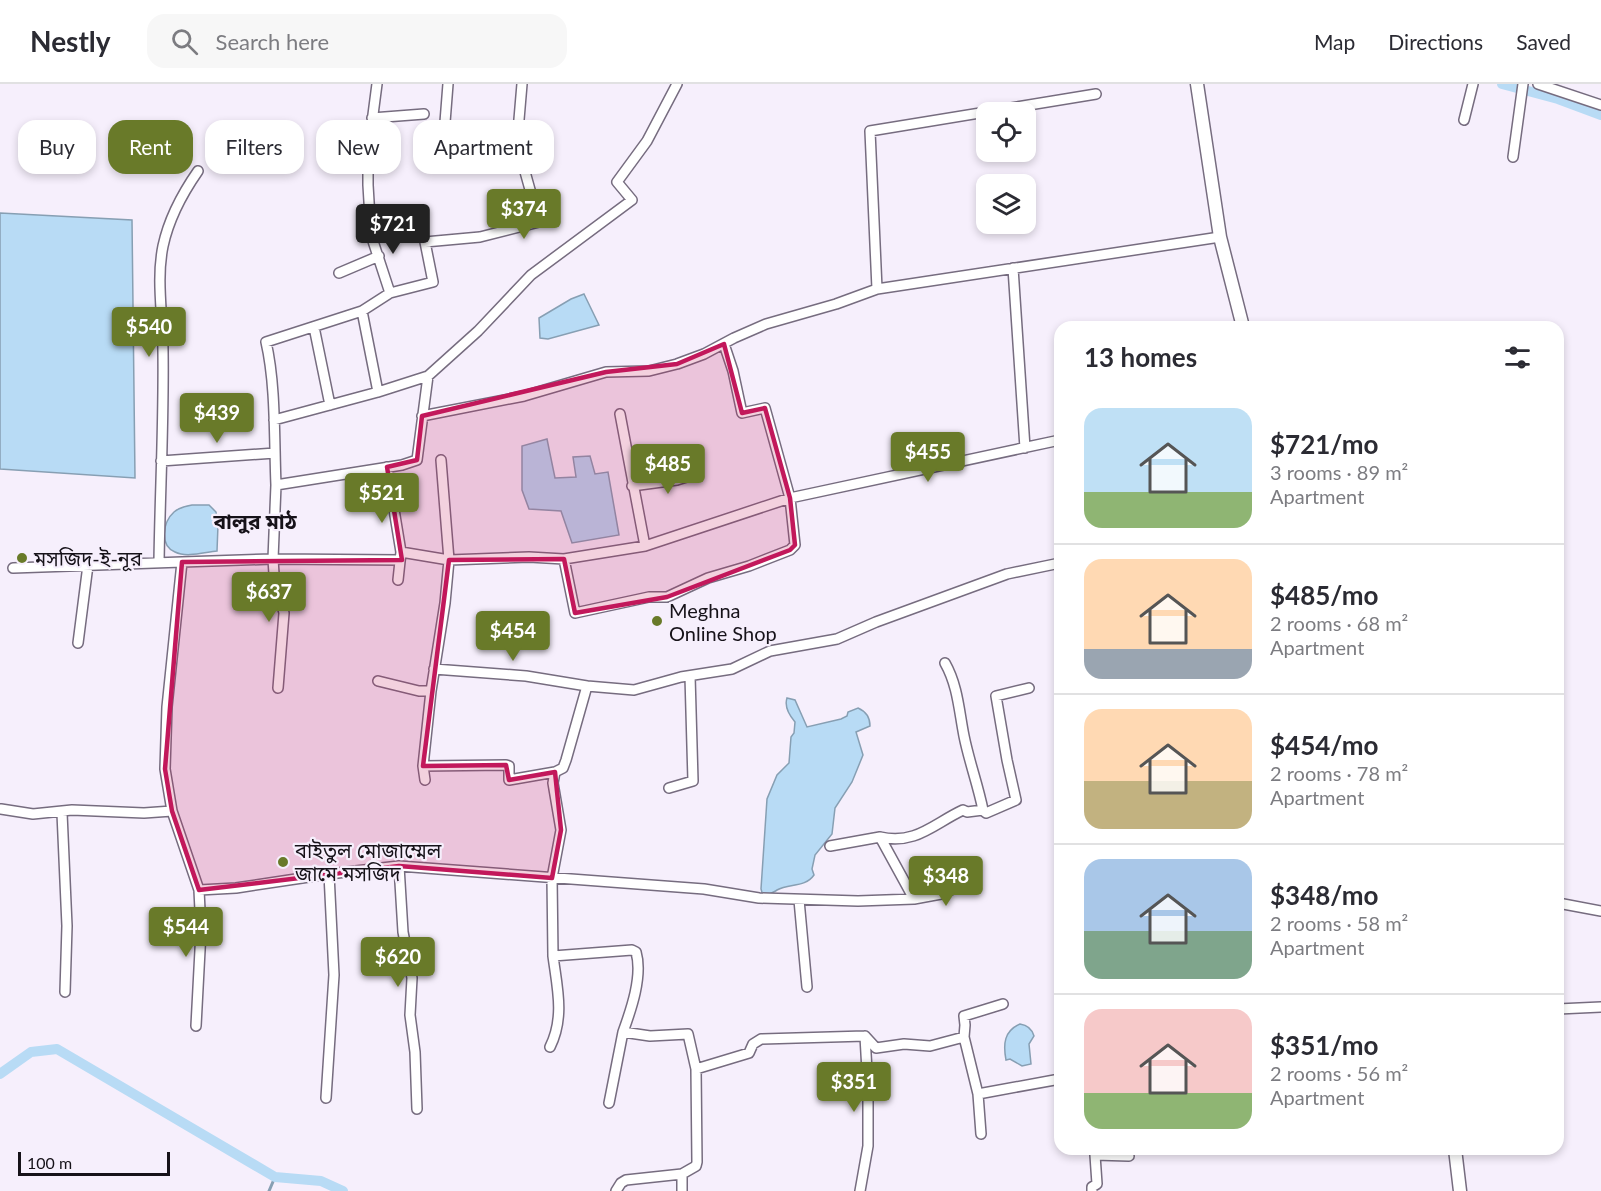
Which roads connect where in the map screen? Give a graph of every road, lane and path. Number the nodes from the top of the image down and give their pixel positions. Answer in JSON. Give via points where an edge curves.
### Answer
{"nodes":[{"id":1,"x":376,"y":84,"type":"edge"},
{"id":2,"x":448,"y":84,"type":"edge"},
{"id":3,"x":522,"y":84,"type":"edge"},
{"id":4,"x":677,"y":84,"type":"edge"},
{"id":5,"x":1197,"y":84,"type":"edge"},
{"id":6,"x":1473,"y":84,"type":"edge"},
{"id":7,"x":1538,"y":84,"type":"edge"},
{"id":8,"x":1522,"y":87,"type":"edge"},
{"id":9,"x":1096,"y":93,"type":"dead end"},
{"id":10,"x":1601,"y":105,"type":"edge"},
{"id":11,"x":424,"y":114,"type":"dead end"},
{"id":12,"x":372,"y":118,"type":"junction"},
{"id":13,"x":445,"y":120,"type":"edge"},
{"id":14,"x":1464,"y":120,"type":"dead end"},
{"id":15,"x":1513,"y":157,"type":"dead end"},
{"id":16,"x":198,"y":171,"type":"dead end"},
{"id":17,"x":1220,"y":237,"type":"junction"},
{"id":18,"x":379,"y":256,"type":"junction"},
{"id":19,"x":1013,"y":268,"type":"junction"},
{"id":20,"x":339,"y":273,"type":"dead end"},
{"id":21,"x":876,"y":289,"type":"junction"},
{"id":22,"x":390,"y":293,"type":"junction"},
{"id":23,"x":362,"y":311,"type":"junction"},
{"id":24,"x":1241,"y":321,"type":"edge"},
{"id":25,"x":314,"y":327,"type":"junction"},
{"id":26,"x":724,"y":344,"type":"junction"},
{"id":27,"x":428,"y":376,"type":"junction"},
{"id":28,"x":378,"y":392,"type":"junction"},
{"id":29,"x":330,"y":405,"type":"junction"},
{"id":30,"x":620,"y":414,"type":"dead end"},
{"id":31,"x":422,"y":416,"type":"junction"},
{"id":32,"x":274,"y":420,"type":"junction"},
{"id":33,"x":1054,"y":441,"type":"edge"},
{"id":34,"x":1024,"y":448,"type":"junction"},
{"id":35,"x":275,"y":453,"type":"junction"},
{"id":36,"x":441,"y":460,"type":"dead end"},
{"id":37,"x":161,"y":461,"type":"junction"},
{"id":38,"x":387,"y":467,"type":"junction"},
{"id":39,"x":696,"y":474,"type":"dead end"},
{"id":40,"x":276,"y":485,"type":"junction"},
{"id":41,"x":632,"y":486,"type":"junction"},
{"id":42,"x":790,"y":498,"type":"junction"},
{"id":43,"x":645,"y":546,"type":"junction"},
{"id":44,"x":400,"y":556,"type":"junction"},
{"id":45,"x":273,"y":559,"type":"junction"},
{"id":46,"x":564,"y":559,"type":"junction"},
{"id":47,"x":449,"y":560,"type":"junction"},
{"id":48,"x":159,"y":562,"type":"junction"},
{"id":49,"x":182,"y":562,"type":"junction"},
{"id":50,"x":1054,"y":564,"type":"edge"},
{"id":51,"x":88,"y":565,"type":"junction"},
{"id":52,"x":13,"y":568,"type":"dead end"},
{"id":53,"x":398,"y":580,"type":"dead end"},
{"id":54,"x":78,"y":643,"type":"dead end"},
{"id":55,"x":945,"y":663,"type":"dead end"},
{"id":56,"x":434,"y":669,"type":"junction"},
{"id":57,"x":690,"y":676,"type":"junction"},
{"id":58,"x":378,"y":681,"type":"dead end"},
{"id":59,"x":587,"y":686,"type":"junction"},
{"id":60,"x":1029,"y":687,"type":"dead end"},
{"id":61,"x":278,"y":688,"type":"dead end"},
{"id":62,"x":431,"y":691,"type":"junction"},
{"id":63,"x":423,"y":766,"type":"junction"},
{"id":64,"x":555,"y":772,"type":"junction"},
{"id":65,"x":425,"y":780,"type":"dead end"},
{"id":66,"x":669,"y":788,"type":"dead end"},
{"id":67,"x":1,"y":809,"type":"edge"},
{"id":68,"x":982,"y":810,"type":"junction"},
{"id":69,"x":172,"y":811,"type":"junction"},
{"id":70,"x":62,"y":813,"type":"junction"},
{"id":71,"x":880,"y":837,"type":"junction"},
{"id":72,"x":830,"y":846,"type":"dead end"},
{"id":73,"x":399,"y":866,"type":"junction"},
{"id":74,"x":329,"y":874,"type":"junction"},
{"id":75,"x":552,"y":878,"type":"junction"},
{"id":76,"x":968,"y":883,"type":"dead end"},
{"id":77,"x":199,"y":890,"type":"junction"},
{"id":78,"x":914,"y":899,"type":"junction"},
{"id":79,"x":799,"y":900,"type":"junction"},
{"id":80,"x":1564,"y":904,"type":"edge"},
{"id":81,"x":1601,"y":911,"type":"edge"},
{"id":82,"x":553,"y":956,"type":"junction"},
{"id":83,"x":807,"y":987,"type":"dead end"},
{"id":84,"x":65,"y":992,"type":"dead end"},
{"id":85,"x":1004,"y":1004,"type":"dead end"},
{"id":86,"x":1601,"y":1007,"type":"edge"},
{"id":87,"x":1564,"y":1009,"type":"edge"},
{"id":88,"x":196,"y":1026,"type":"dead end"},
{"id":89,"x":623,"y":1032,"type":"junction"},
{"id":90,"x":864,"y":1036,"type":"junction"},
{"id":91,"x":964,"y":1037,"type":"junction"},
{"id":92,"x":550,"y":1047,"type":"dead end"},
{"id":93,"x":696,"y":1069,"type":"junction"},
{"id":94,"x":1054,"y":1080,"type":"edge"},
{"id":95,"x":978,"y":1094,"type":"junction"},
{"id":96,"x":326,"y":1098,"type":"dead end"},
{"id":97,"x":609,"y":1103,"type":"dead end"},
{"id":98,"x":417,"y":1109,"type":"dead end"},
{"id":99,"x":981,"y":1134,"type":"dead end"},
{"id":100,"x":1095,"y":1155,"type":"edge"},
{"id":101,"x":1120,"y":1155,"type":"edge"},
{"id":102,"x":1456,"y":1155,"type":"edge"},
{"id":103,"x":1129,"y":1156,"type":"dead end"},
{"id":104,"x":682,"y":1174,"type":"junction"},
{"id":105,"x":616,"y":1191,"type":"edge"},
{"id":106,"x":682,"y":1191,"type":"edge"},
{"id":107,"x":860,"y":1191,"type":"edge"},
{"id":108,"x":1092,"y":1191,"type":"edge"},
{"id":109,"x":1460,"y":1191,"type":"edge"}],
"edges":[{"from":1,"to":12,"type":"street"},
{"from":2,"to":13,"type":"street"},
{"from":3,"to":22,"type":"street","via":[[517,142],[539,222],[480,237],[425,242],[433,282]]},
{"from":4,"to":27,"type":"street","via":[[647,141],[617,182],[632,200],[531,275]]},
{"from":5,"to":17,"type":"street"},
{"from":6,"to":14,"type":"street"},
{"from":7,"to":10,"type":"street"},
{"from":8,"to":15,"type":"street"},
{"from":9,"to":21,"type":"street","via":[[870,131]]},
{"from":11,"to":12,"type":"street"},
{"from":12,"to":18,"type":"street","via":[[368,185],[372,235]]},
{"from":16,"to":37,"type":"street","via":[[183,192],[163,247]]},
{"from":17,"to":19,"type":"street"},
{"from":17,"to":24,"type":"street"},
{"from":18,"to":20,"type":"street"},
{"from":18,"to":22,"type":"street"},
{"from":19,"to":21,"type":"street"},
{"from":19,"to":34,"type":"street"},
{"from":21,"to":26,"type":"street","via":[[766,324]]},
{"from":22,"to":23,"type":"street"},
{"from":23,"to":25,"type":"street"},
{"from":23,"to":28,"type":"street"},
{"from":25,"to":29,"type":"street"},
{"from":25,"to":32,"type":"street","via":[[266,342]]},
{"from":26,"to":31,"type":"street","via":[[649,371],[606,372],[524,396]]},
{"from":26,"to":42,"type":"street","via":[[741,413],[765,408]]},
{"from":27,"to":28,"type":"street"},
{"from":27,"to":31,"type":"street"},
{"from":28,"to":29,"type":"street"},
{"from":29,"to":32,"type":"street"},
{"from":30,"to":41,"type":"street"},
{"from":31,"to":38,"type":"street","via":[[417,460]]},
{"from":32,"to":35,"type":"street"},
{"from":33,"to":34,"type":"street"},
{"from":34,"to":42,"type":"street"},
{"from":35,"to":37,"type":"street"},
{"from":35,"to":40,"type":"street"},
{"from":36,"to":47,"type":"street"},
{"from":37,"to":48,"type":"street"},
{"from":38,"to":40,"type":"street"},
{"from":38,"to":44,"type":"street"},
{"from":39,"to":41,"type":"street"},
{"from":40,"to":45,"type":"street"},
{"from":41,"to":43,"type":"street"},
{"from":42,"to":43,"type":"street"},
{"from":42,"to":46,"type":"street","via":[[795,545],[790,550],[708,578],[667,597],[649,597],[575,613]]},
{"from":43,"to":46,"type":"street"},
{"from":44,"to":45,"type":"street"},
{"from":44,"to":47,"type":"street"},
{"from":44,"to":53,"type":"street"},
{"from":45,"to":49,"type":"street"},
{"from":45,"to":61,"type":"street","via":[[284,613]]},
{"from":46,"to":47,"type":"street"},
{"from":47,"to":56,"type":"street"},
{"from":48,"to":49,"type":"street"},
{"from":48,"to":51,"type":"street"},
{"from":49,"to":69,"type":"street","via":[[167,707],[165,769]]},
{"from":50,"to":57,"type":"street","via":[[1007,574],[837,639],[770,651],[732,669]]},
{"from":51,"to":52,"type":"street"},
{"from":51,"to":54,"type":"street"},
{"from":55,"to":68,"type":"street","via":[[956,690]]},
{"from":56,"to":59,"type":"street","via":[[526,676]]},
{"from":56,"to":62,"type":"street"},
{"from":57,"to":59,"type":"street","via":[[634,690]]},
{"from":57,"to":66,"type":"street","via":[[693,780]]},
{"from":58,"to":62,"type":"street"},
{"from":59,"to":64,"type":"street","via":[[566,760],[563,768]]},
{"from":60,"to":68,"type":"street","via":[[996,696],[1016,800],[994,812]]},
{"from":62,"to":63,"type":"street"},
{"from":63,"to":64,"type":"street","via":[[506,765],[509,780]]},
{"from":63,"to":65,"type":"street"},
{"from":64,"to":75,"type":"street","via":[[561,831]]},
{"from":67,"to":70,"type":"street"},
{"from":68,"to":71,"type":"street","via":[[963,810],[916,836],[894,840]]},
{"from":69,"to":70,"type":"street"},
{"from":69,"to":77,"type":"street"},
{"from":70,"to":84,"type":"street","via":[[67,926]]},
{"from":71,"to":72,"type":"street"},
{"from":71,"to":78,"type":"street"},
{"from":73,"to":74,"type":"street"},
{"from":73,"to":75,"type":"street"},
{"from":73,"to":98,"type":"street","via":[[403,932],[412,978],[410,1015]]},
{"from":74,"to":77,"type":"street"},
{"from":74,"to":96,"type":"street","via":[[334,975]]},
{"from":75,"to":79,"type":"street"},
{"from":75,"to":82,"type":"street"},
{"from":76,"to":78,"type":"street"},
{"from":77,"to":88,"type":"street"},
{"from":78,"to":79,"type":"street"},
{"from":79,"to":83,"type":"street"},
{"from":80,"to":81,"type":"street"},
{"from":82,"to":89,"type":"street","via":[[636,952],[636,987]]},
{"from":82,"to":92,"type":"street","via":[[560,1002],[558,1033]]},
{"from":85,"to":91,"type":"street","via":[[964,1016]]},
{"from":86,"to":87,"type":"street"},
{"from":89,"to":93,"type":"street","via":[[650,1036],[688,1034]]},
{"from":89,"to":97,"type":"street"},
{"from":90,"to":91,"type":"street","via":[[876,1048],[930,1046]]},
{"from":90,"to":93,"type":"street","via":[[760,1039],[749,1053]]},
{"from":90,"to":107,"type":"street","via":[[868,1146]]},
{"from":91,"to":95,"type":"street"},
{"from":93,"to":104,"type":"street","via":[[697,1162]]},
{"from":94,"to":95,"type":"street"},
{"from":95,"to":99,"type":"street"},
{"from":100,"to":108,"type":"street","via":[[1098,1178]]},
{"from":101,"to":103,"type":"street"},
{"from":102,"to":109,"type":"street"},
{"from":104,"to":105,"type":"street","via":[[626,1180]]},
{"from":104,"to":106,"type":"street"}]}
